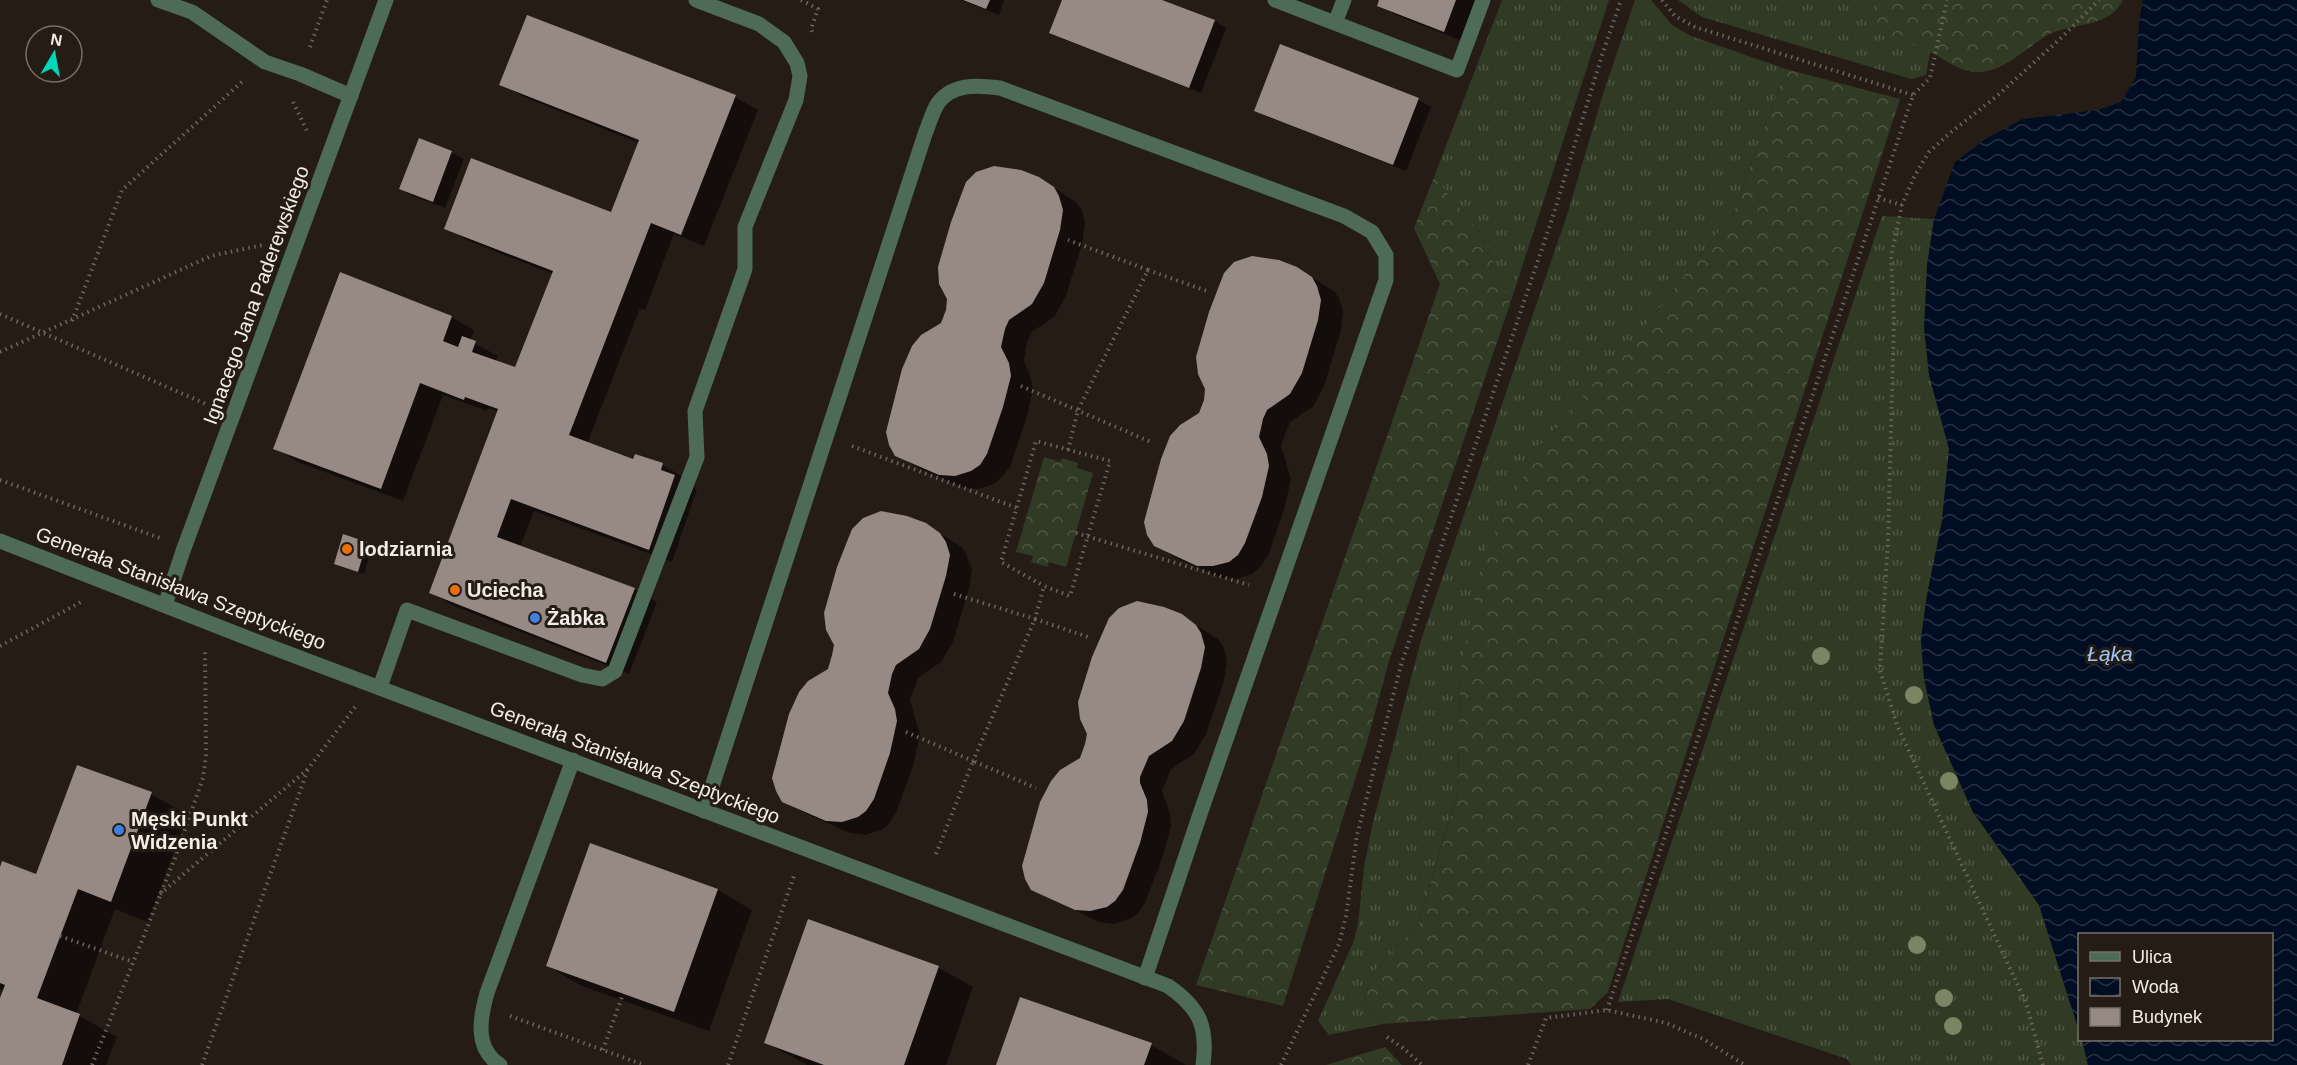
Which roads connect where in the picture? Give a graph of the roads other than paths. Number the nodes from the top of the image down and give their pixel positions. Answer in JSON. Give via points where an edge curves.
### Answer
{"nodes":[{"id":1,"x":158,"y":0,"type":"edge"},
{"id":2,"x":386,"y":0,"type":"edge"},
{"id":3,"x":696,"y":0,"type":"edge"},
{"id":4,"x":1275,"y":0,"type":"edge"},
{"id":5,"x":1344,"y":0,"type":"edge"},
{"id":6,"x":1483,"y":0,"type":"edge"},
{"id":7,"x":1335,"y":23,"type":"junction"},
{"id":8,"x":351,"y":96,"type":"junction"},
{"id":9,"x":0,"y":541,"type":"edge"},
{"id":10,"x":165,"y":605,"type":"junction"},
{"id":11,"x":380,"y":687,"type":"junction"},
{"id":12,"x":573,"y":760,"type":"junction"},
{"id":13,"x":704,"y":811,"type":"junction"},
{"id":14,"x":1145,"y":978,"type":"junction"},
{"id":15,"x":500,"y":1065,"type":"edge"},
{"id":16,"x":1203,"y":1065,"type":"edge"}],
"edges":[{"from":1,"to":8,"type":"street","via":[[192,12],[265,62]]},
{"from":2,"to":8,"type":"street","name":"Ignacego Jana Paderewskiego"},
{"from":3,"to":11,"type":"street","via":[[759,24],[784,42],[800,76],[796,100],[745,227],[745,268],[695,411],[697,457],[615,671],[602,679],[582,675],[406,610]]},
{"from":4,"to":7,"type":"street"},
{"from":5,"to":7,"type":"street"},
{"from":6,"to":7,"type":"street","via":[[1457,70]]},
{"from":8,"to":10,"type":"street","name":"Ignacego Jana Paderewskiego"},
{"from":9,"to":10,"type":"street","name":"Generała Stanisława Szeptyckiego"},
{"from":10,"to":11,"type":"street","name":"Generała Stanisława Szeptyckiego"},
{"from":11,"to":12,"type":"street","name":"Generała Stanisława Szeptyckiego"},
{"from":12,"to":13,"type":"street","name":"Generała Stanisława Szeptyckiego"},
{"from":12,"to":15,"type":"street","via":[[480,1020],[483,1043]]},
{"from":13,"to":14,"type":"street","name":"Generała Stanisława Szeptyckiego"},
{"from":13,"to":14,"type":"street","via":[[925,134],[939,103],[957,88],[1000,88],[1344,216],[1372,232],[1386,255],[1386,280]]},
{"from":14,"to":16,"type":"street","name":"Generała Stanisława Szeptyckiego","via":[[1168,986],[1197,1013],[1206,1047]]}]}
